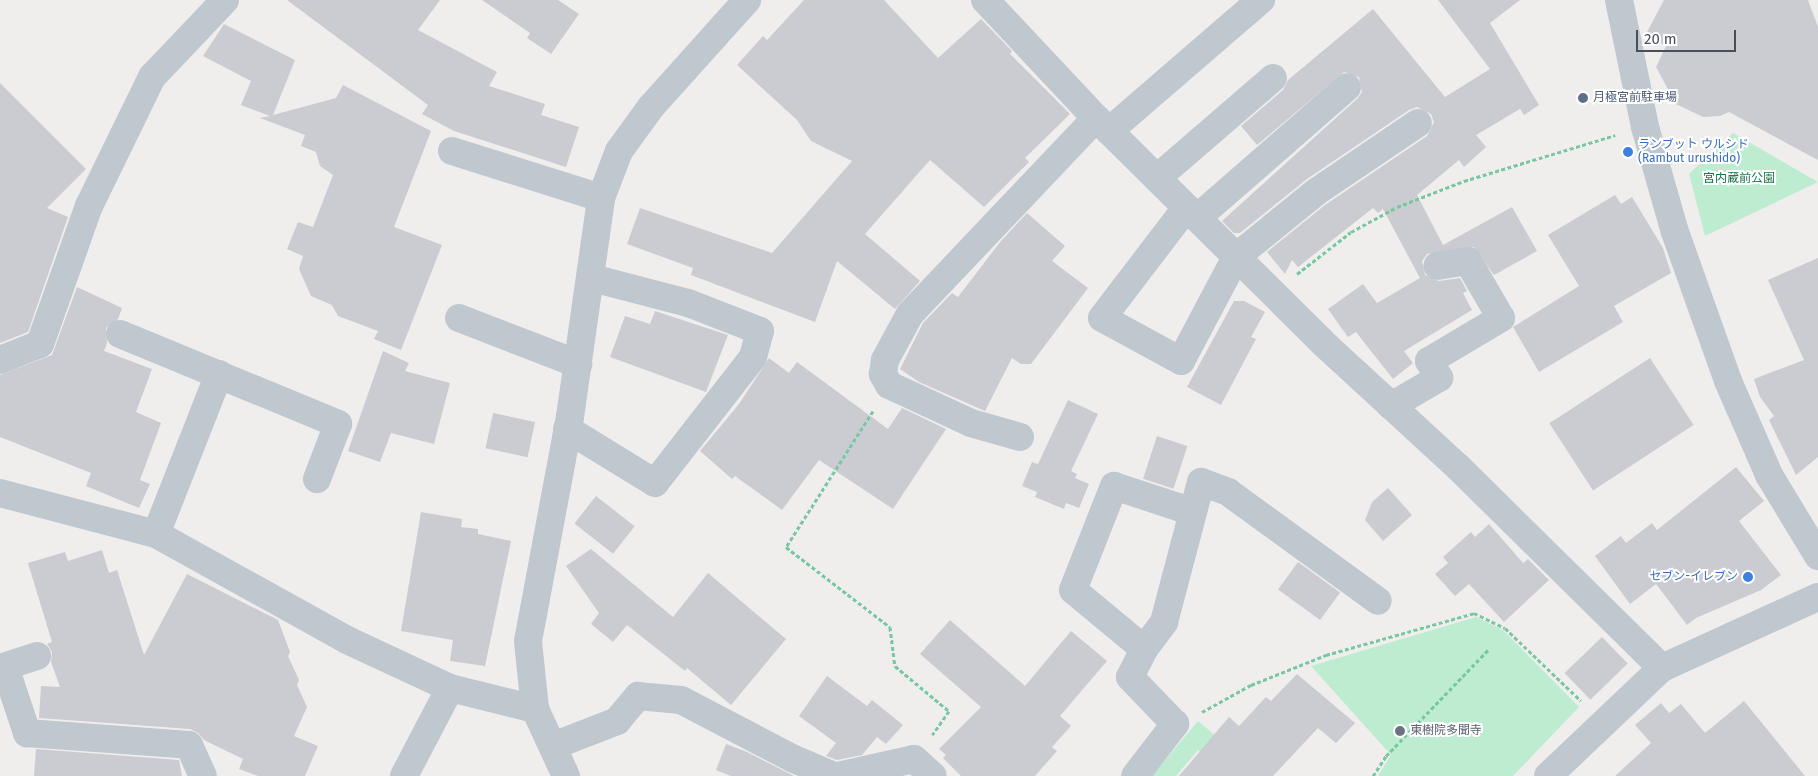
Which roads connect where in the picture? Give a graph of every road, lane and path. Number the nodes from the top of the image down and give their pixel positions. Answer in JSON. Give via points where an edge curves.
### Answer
{"nodes":[{"id":1,"x":747,"y":0,"type":"edge"},
{"id":2,"x":985,"y":0,"type":"edge"},
{"id":3,"x":1619,"y":0,"type":"edge"},
{"id":4,"x":220,"y":5,"type":"edge"},
{"id":5,"x":1243,"y":5,"type":"edge"},
{"id":6,"x":1273,"y":78,"type":"dead end"},
{"id":7,"x":1347,"y":87,"type":"dead end"},
{"id":8,"x":1418,"y":123,"type":"dead end"},
{"id":9,"x":1102,"y":125,"type":"junction"},
{"id":10,"x":1645,"y":127,"type":"junction"},
{"id":11,"x":452,"y":151,"type":"dead end"},
{"id":12,"x":1157,"y":178,"type":"junction"},
{"id":13,"x":601,"y":198,"type":"junction"},
{"id":14,"x":1191,"y":213,"type":"junction"},
{"id":15,"x":1236,"y":257,"type":"junction"},
{"id":16,"x":1437,"y":266,"type":"dead end"},
{"id":17,"x":592,"y":278,"type":"junction"},
{"id":18,"x":1273,"y":294,"type":"junction"},
{"id":19,"x":459,"y":318,"type":"dead end"},
{"id":20,"x":120,"y":334,"type":"dead end"},
{"id":21,"x":0,"y":360,"type":"edge"},
{"id":22,"x":578,"y":364,"type":"junction"},
{"id":23,"x":219,"y":374,"type":"junction"},
{"id":24,"x":890,"y":385,"type":"junction"},
{"id":25,"x":1391,"y":406,"type":"junction"},
{"id":26,"x":567,"y":429,"type":"junction"},
{"id":27,"x":1020,"y":438,"type":"dead end"},
{"id":28,"x":317,"y":479,"type":"dead end"},
{"id":29,"x":0,"y":493,"type":"edge"},
{"id":30,"x":1193,"y":512,"type":"junction"},
{"id":31,"x":156,"y":534,"type":"junction"},
{"id":32,"x":1818,"y":556,"type":"edge"},
{"id":33,"x":1818,"y":597,"type":"edge"},
{"id":34,"x":1378,"y":601,"type":"dead end"},
{"id":35,"x":1144,"y":649,"type":"junction"},
{"id":36,"x":1489,"y":649,"type":"dead end"},
{"id":37,"x":38,"y":656,"type":"dead end"},
{"id":38,"x":2,"y":667,"type":"edge"},
{"id":39,"x":1662,"y":668,"type":"junction"},
{"id":40,"x":450,"y":688,"type":"junction"},
{"id":41,"x":535,"y":708,"type":"junction"},
{"id":42,"x":1603,"y":722,"type":"junction"},
{"id":43,"x":1175,"y":724,"type":"junction"},
{"id":44,"x":553,"y":746,"type":"junction"},
{"id":45,"x":924,"y":767,"type":"edge"},
{"id":46,"x":203,"y":776,"type":"edge"},
{"id":47,"x":404,"y":776,"type":"edge"},
{"id":48,"x":566,"y":776,"type":"edge"},
{"id":49,"x":836,"y":776,"type":"edge"},
{"id":50,"x":1135,"y":776,"type":"edge"},
{"id":51,"x":1373,"y":776,"type":"edge"},
{"id":52,"x":1548,"y":776,"type":"edge"}],
"edges":[{"from":1,"to":13,"type":"street","via":[[651,107],[618,151]]},
{"from":2,"to":9,"type":"street"},
{"from":3,"to":10,"type":"street"},
{"from":4,"to":21,"type":"street","via":[[152,77],[89,206],[40,344]]},
{"from":5,"to":9,"type":"street"},
{"from":6,"to":12,"type":"street"},
{"from":7,"to":14,"type":"street"},
{"from":8,"to":15,"type":"street","via":[[1316,192]]},
{"from":9,"to":12,"type":"street"},
{"from":9,"to":24,"type":"street","via":[[910,314],[885,360],[883,374]]},
{"from":10,"to":18,"type":"path","via":[[1464,181],[1396,207],[1351,232]]},
{"from":10,"to":32,"type":"street","via":[[1674,232],[1728,381],[1770,475]]},
{"from":11,"to":13,"type":"street"},
{"from":12,"to":14,"type":"street"},
{"from":13,"to":17,"type":"street"},
{"from":14,"to":15,"type":"street"},
{"from":14,"to":15,"type":"street","via":[[1102,318],[1182,361]]},
{"from":15,"to":18,"type":"street"},
{"from":16,"to":25,"type":"street","via":[[1468,261],[1501,318],[1430,361],[1439,378]]},
{"from":17,"to":22,"type":"street"},
{"from":17,"to":26,"type":"street","via":[[688,303],[760,331],[753,357],[655,483]]},
{"from":18,"to":25,"type":"street"},
{"from":19,"to":22,"type":"street"},
{"from":20,"to":23,"type":"street"},
{"from":22,"to":26,"type":"street"},
{"from":23,"to":28,"type":"street","via":[[338,424]]},
{"from":23,"to":31,"type":"street"},
{"from":24,"to":27,"type":"street","via":[[971,423]]},
{"from":24,"to":45,"type":"path","via":[[786,547],[890,627],[895,666],[949,711]]},
{"from":25,"to":39,"type":"street","via":[[1458,467]]},
{"from":26,"to":41,"type":"street","via":[[528,641]]},
{"from":29,"to":31,"type":"street"},
{"from":30,"to":34,"type":"street","via":[[1201,482],[1228,492]]},
{"from":30,"to":35,"type":"street","via":[[1164,622]]},
{"from":30,"to":35,"type":"street","via":[[1114,486],[1074,590]]},
{"from":31,"to":40,"type":"street","via":[[347,640]]},
{"from":33,"to":39,"type":"street"},
{"from":35,"to":43,"type":"street","via":[[1130,677]]},
{"from":36,"to":51,"type":"path","via":[[1386,756]]},
{"from":37,"to":38,"type":"street"},
{"from":38,"to":46,"type":"street","via":[[27,733],[189,745]]},
{"from":39,"to":42,"type":"street"},
{"from":40,"to":41,"type":"street"},
{"from":40,"to":47,"type":"street"},
{"from":41,"to":44,"type":"street"},
{"from":42,"to":43,"type":"path","via":[[1505,628],[1474,613],[1326,655],[1251,685],[1212,705],[1188,722]]},
{"from":42,"to":52,"type":"street"},
{"from":43,"to":50,"type":"street"},
{"from":44,"to":48,"type":"street"},
{"from":44,"to":49,"type":"street","via":[[617,721],[638,696],[681,700],[794,759]]},
{"from":45,"to":49,"type":"street"}]}
